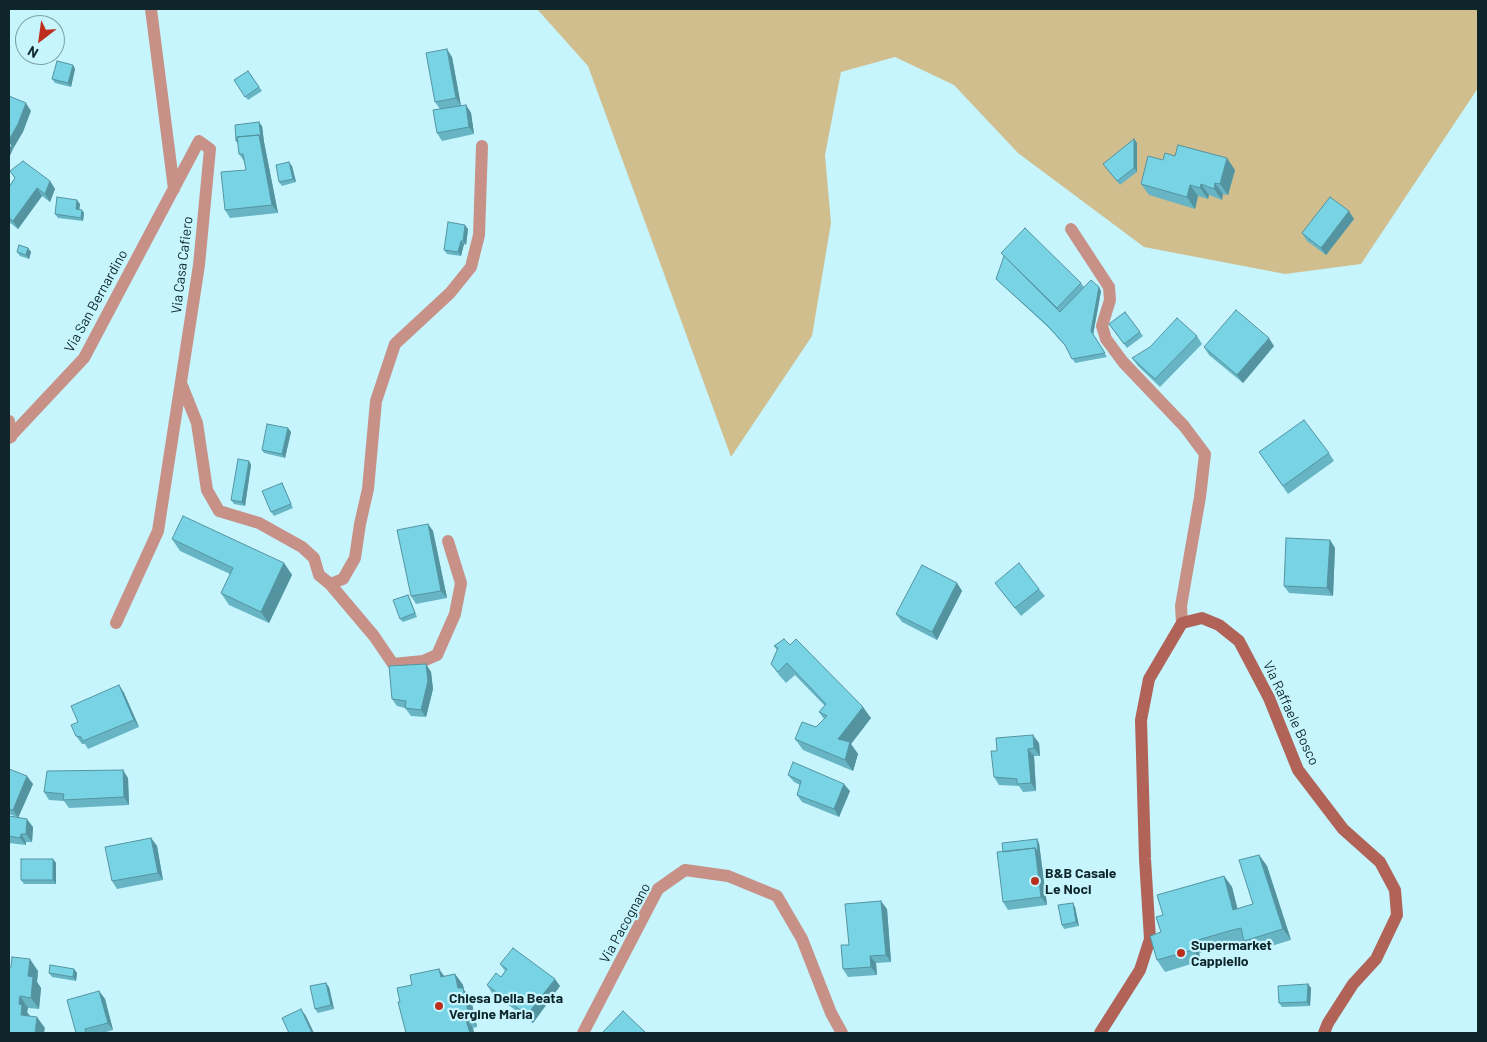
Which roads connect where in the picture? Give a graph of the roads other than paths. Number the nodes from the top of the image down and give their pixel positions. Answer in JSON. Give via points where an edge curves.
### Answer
{"nodes":[{"id":1,"x":151,"y":9,"type":"edge"},
{"id":2,"x":482,"y":146,"type":"dead end"},
{"id":3,"x":174,"y":189,"type":"junction"},
{"id":4,"x":1071,"y":229,"type":"dead end"},
{"id":5,"x":181,"y":383,"type":"junction"},
{"id":6,"x":9,"y":421,"type":"edge"},
{"id":7,"x":10,"y":438,"type":"edge"},
{"id":8,"x":448,"y":541,"type":"dead end"},
{"id":9,"x":330,"y":584,"type":"junction"},
{"id":10,"x":116,"y":623,"type":"dead end"},
{"id":11,"x":1182,"y":623,"type":"junction"},
{"id":12,"x":583,"y":1033,"type":"edge"},
{"id":13,"x":842,"y":1033,"type":"edge"},
{"id":14,"x":1100,"y":1033,"type":"edge"},
{"id":15,"x":1324,"y":1033,"type":"edge"}],
"edges":[{"from":1,"to":3,"type":"street"},
{"from":2,"to":9,"type":"street","via":[[479,235],[471,267],[450,293],[396,344],[376,401],[368,489],[355,558],[343,579]]},
{"from":3,"to":5,"type":"street","name":"Via Casa Cafiero","via":[[199,141],[210,149],[199,265]]},
{"from":3,"to":7,"type":"street","name":"Via San Bernardino","via":[[84,358]]},
{"from":4,"to":11,"type":"street","via":[[1109,287],[1110,300],[1102,326],[1106,339],[1205,454],[1181,606]]},
{"from":5,"to":9,"type":"street","via":[[197,423],[207,490],[218,512],[259,523],[302,547],[314,558],[319,575]]},
{"from":5,"to":10,"type":"street","name":"Via Casa Cafiero","via":[[158,531]]},
{"from":6,"to":7,"type":"street"},
{"from":8,"to":9,"type":"street","via":[[461,583],[454,614],[437,656],[393,664]]},
{"from":11,"to":14,"type":"street","via":[[1149,679],[1141,720],[1150,940],[1140,970]]},
{"from":11,"to":15,"type":"street","name":"Via Raffaele Bosco","via":[[1202,618],[1219,625],[1239,641],[1269,698],[1298,770],[1342,829],[1380,862],[1395,890],[1397,915],[1376,959],[1353,984]]},
{"from":12,"to":13,"type":"street","name":"Via Pacognano","via":[[658,889],[685,870],[728,876],[777,896],[802,939]]}]}
